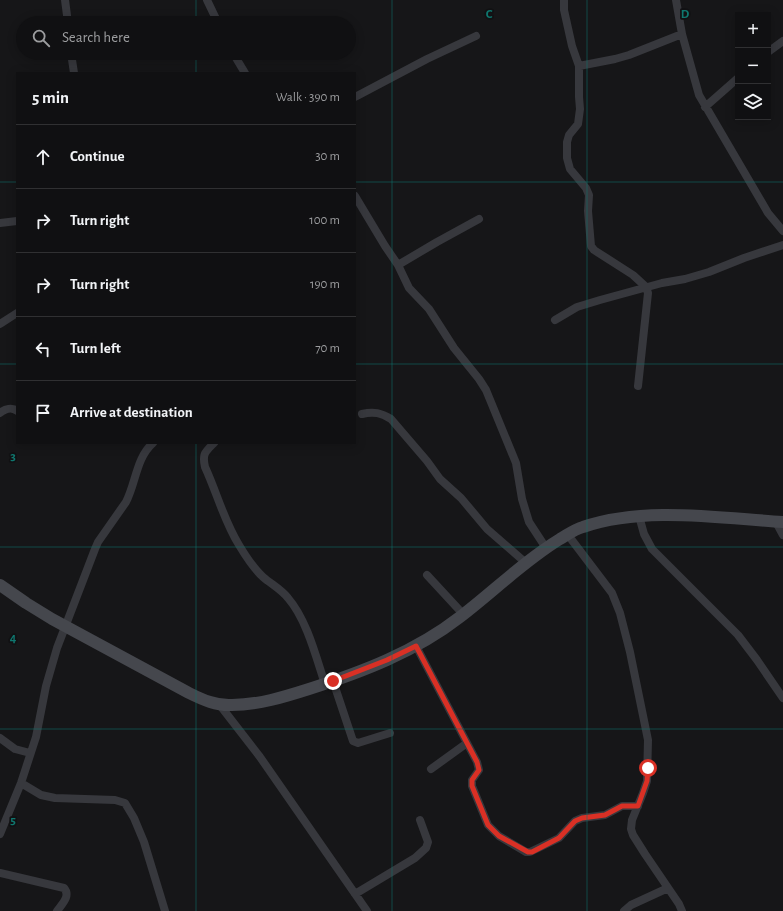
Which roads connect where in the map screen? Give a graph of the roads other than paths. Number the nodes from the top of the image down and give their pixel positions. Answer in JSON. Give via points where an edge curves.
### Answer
{"nodes":[{"id":1,"x":65,"y":0,"type":"edge"},
{"id":2,"x":207,"y":0,"type":"edge"},
{"id":3,"x":564,"y":0,"type":"edge"},
{"id":4,"x":676,"y":0,"type":"edge"},
{"id":5,"x":67,"y":16,"type":"edge"},
{"id":6,"x":215,"y":16,"type":"edge"},
{"id":7,"x":682,"y":34,"type":"junction"},
{"id":8,"x":476,"y":36,"type":"dead end"},
{"id":9,"x":783,"y":41,"type":"edge"},
{"id":10,"x":771,"y":50,"type":"edge"},
{"id":11,"x":72,"y":60,"type":"edge"},
{"id":12,"x":237,"y":60,"type":"edge"},
{"id":13,"x":579,"y":66,"type":"junction"},
{"id":14,"x":74,"y":72,"type":"edge"},
{"id":15,"x":244,"y":72,"type":"edge"},
{"id":16,"x":735,"y":81,"type":"edge"},
{"id":17,"x":356,"y":96,"type":"edge"},
{"id":18,"x":705,"y":107,"type":"junction"},
{"id":19,"x":356,"y":198,"type":"edge"},
{"id":20,"x":480,"y":219,"type":"dead end"},
{"id":21,"x":16,"y":221,"type":"edge"},
{"id":22,"x":0,"y":223,"type":"edge"},
{"id":23,"x":783,"y":231,"type":"edge"},
{"id":24,"x":783,"y":245,"type":"edge"},
{"id":25,"x":398,"y":265,"type":"junction"},
{"id":26,"x":646,"y":287,"type":"junction"},
{"id":27,"x":16,"y":314,"type":"edge"},
{"id":28,"x":555,"y":320,"type":"dead end"},
{"id":29,"x":0,"y":324,"type":"edge"},
{"id":30,"x":638,"y":386,"type":"dead end"},
{"id":31,"x":16,"y":410,"type":"edge"},
{"id":32,"x":0,"y":413,"type":"edge"},
{"id":33,"x":362,"y":414,"type":"dead end"},
{"id":34,"x":152,"y":444,"type":"edge"},
{"id":35,"x":213,"y":444,"type":"edge"},
{"id":36,"x":638,"y":516,"type":"junction"},
{"id":37,"x":779,"y":522,"type":"edge"},
{"id":38,"x":568,"y":535,"type":"junction"},
{"id":39,"x":783,"y":535,"type":"edge"},
{"id":40,"x":546,"y":548,"type":"junction"},
{"id":41,"x":526,"y":562,"type":"junction"},
{"id":42,"x":427,"y":576,"type":"dead end"},
{"id":43,"x":0,"y":585,"type":"edge"},
{"id":44,"x":464,"y":614,"type":"junction"},
{"id":45,"x":65,"y":626,"type":"junction"},
{"id":46,"x":416,"y":646,"type":"junction"},
{"id":47,"x":329,"y":683,"type":"junction"},
{"id":48,"x":783,"y":698,"type":"edge"},
{"id":49,"x":219,"y":704,"type":"junction"},
{"id":50,"x":390,"y":732,"type":"dead end"},
{"id":51,"x":0,"y":738,"type":"edge"},
{"id":52,"x":467,"y":743,"type":"junction"},
{"id":53,"x":30,"y":753,"type":"junction"},
{"id":54,"x":431,"y":769,"type":"dead end"},
{"id":55,"x":21,"y":783,"type":"junction"},
{"id":56,"x":638,"y":806,"type":"junction"},
{"id":57,"x":420,"y":820,"type":"dead end"},
{"id":58,"x":0,"y":834,"type":"edge"},
{"id":59,"x":0,"y":873,"type":"edge"},
{"id":60,"x":668,"y":888,"type":"junction"},
{"id":61,"x":355,"y":894,"type":"junction"},
{"id":62,"x":57,"y":911,"type":"edge"},
{"id":63,"x":165,"y":911,"type":"edge"},
{"id":64,"x":367,"y":911,"type":"edge"},
{"id":65,"x":624,"y":911,"type":"edge"},
{"id":66,"x":682,"y":911,"type":"edge"}],
"edges":[{"from":1,"to":5,"type":"street"},
{"from":2,"to":6,"type":"street"},
{"from":3,"to":13,"type":"street","via":[[572,46]]},
{"from":4,"to":7,"type":"street"},
{"from":7,"to":13,"type":"street","via":[[630,55]]},
{"from":7,"to":18,"type":"street","via":[[699,95]]},
{"from":8,"to":17,"type":"street"},
{"from":9,"to":10,"type":"street"},
{"from":11,"to":14,"type":"street"},
{"from":12,"to":15,"type":"street"},
{"from":13,"to":26,"type":"street","via":[[580,119],[569,135],[567,158],[570,169],[589,195],[591,246]]},
{"from":16,"to":18,"type":"street"},
{"from":18,"to":23,"type":"street","via":[[768,213]]},
{"from":19,"to":25,"type":"street"},
{"from":20,"to":25,"type":"street"},
{"from":21,"to":22,"type":"street"},
{"from":24,"to":26,"type":"street","via":[[685,280]]},
{"from":25,"to":40,"type":"street","via":[[409,288],[430,310],[454,348],[486,390],[516,463],[527,515]]},
{"from":26,"to":28,"type":"street","via":[[577,308]]},
{"from":26,"to":30,"type":"street","via":[[648,302]]},
{"from":27,"to":29,"type":"street"},
{"from":31,"to":32,"type":"street","via":[[7,409]]},
{"from":33,"to":41,"type":"street","via":[[377,412],[391,419],[440,479],[462,498],[487,529]]},
{"from":34,"to":45,"type":"street","via":[[141,460],[130,495],[98,542]]},
{"from":35,"to":47,"type":"street","via":[[204,453],[203,459],[232,532],[261,575],[289,598]]},
{"from":36,"to":37,"type":"street","via":[[666,515]]},
{"from":36,"to":38,"type":"street","via":[[598,522],[581,527]]},
{"from":36,"to":48,"type":"street","via":[[652,549],[738,635]]},
{"from":37,"to":39,"type":"street"},
{"from":38,"to":40,"type":"street"},
{"from":38,"to":56,"type":"street","via":[[612,593],[620,613],[648,740],[647,781]]},
{"from":40,"to":41,"type":"street"},
{"from":41,"to":44,"type":"street"},
{"from":42,"to":44,"type":"street"},
{"from":43,"to":45,"type":"street"},
{"from":44,"to":46,"type":"street"},
{"from":45,"to":49,"type":"street","via":[[202,700]]},
{"from":45,"to":53,"type":"street","via":[[51,668]]},
{"from":46,"to":47,"type":"street"},
{"from":46,"to":52,"type":"street"},
{"from":47,"to":49,"type":"street","via":[[269,700],[232,705]]},
{"from":47,"to":50,"type":"street","via":[[353,741],[358,743]]},
{"from":49,"to":61,"type":"street","via":[[260,757]]},
{"from":51,"to":53,"type":"street","via":[[15,749]]},
{"from":52,"to":54,"type":"street"},
{"from":52,"to":56,"type":"street","via":[[479,767],[472,780],[472,786],[486,822],[499,836],[526,852],[559,838],[575,821],[582,818],[605,815],[622,806]]},
{"from":53,"to":55,"type":"street"},
{"from":55,"to":58,"type":"street"},
{"from":55,"to":63,"type":"street","via":[[41,795],[55,798],[116,800],[125,803],[144,842]]},
{"from":56,"to":60,"type":"street","via":[[632,820],[633,835]]},
{"from":57,"to":61,"type":"street","via":[[428,842],[426,848],[410,861]]},
{"from":59,"to":62,"type":"street","via":[[64,888],[67,890],[66,898]]},
{"from":60,"to":65,"type":"street","via":[[631,905]]},
{"from":60,"to":66,"type":"street"},
{"from":61,"to":64,"type":"street"}]}
